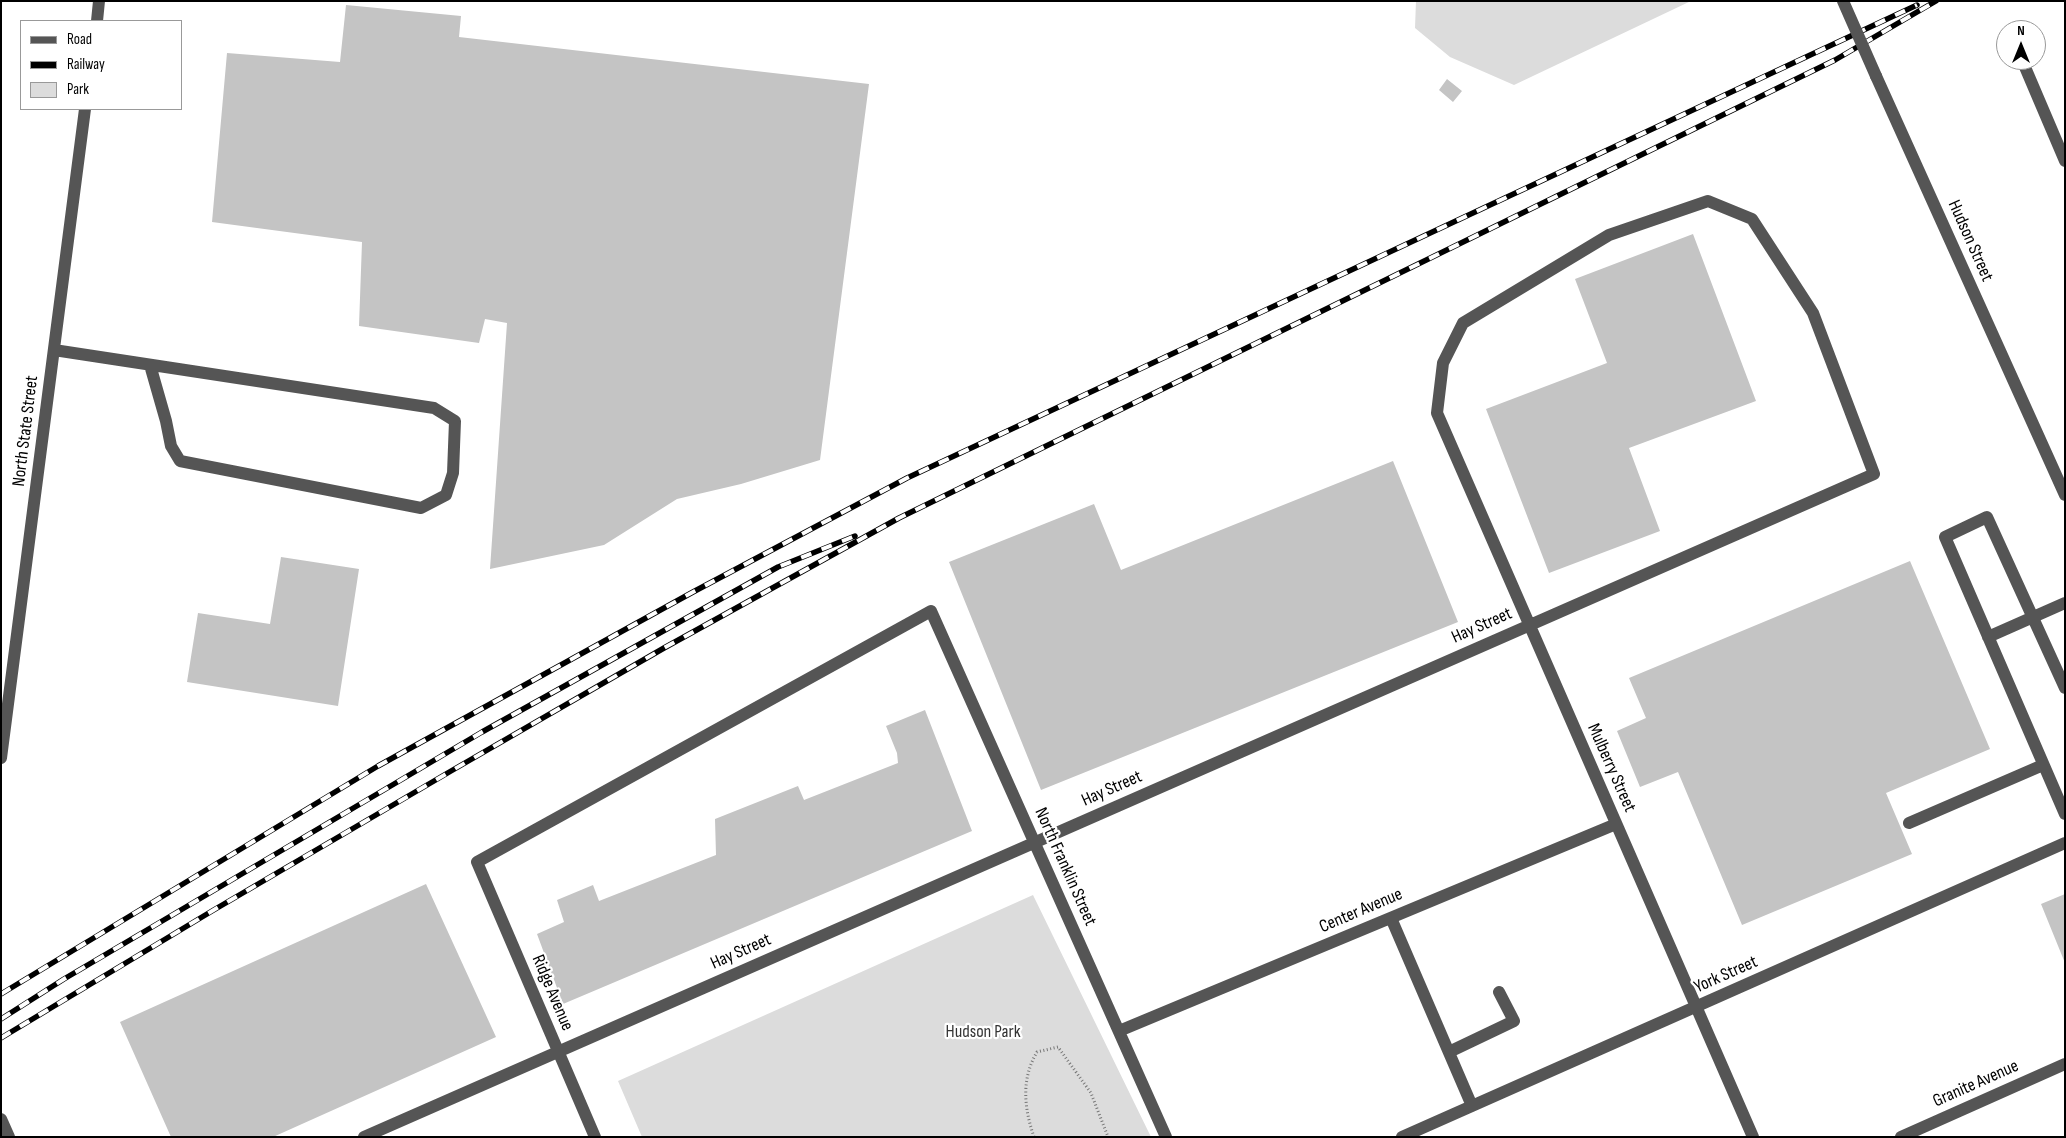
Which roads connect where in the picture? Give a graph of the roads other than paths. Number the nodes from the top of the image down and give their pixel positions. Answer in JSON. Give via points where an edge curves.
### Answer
{"nodes":[{"id":1,"x":99,"y":1,"type":"edge"},
{"id":2,"x":1843,"y":1,"type":"edge"},
{"id":3,"x":97,"y":20,"type":"edge"},
{"id":4,"x":2026,"y":70,"type":"edge"},
{"id":5,"x":86,"y":110,"type":"edge"},
{"id":6,"x":2065,"y":161,"type":"edge"},
{"id":7,"x":54,"y":350,"type":"junction"},
{"id":8,"x":150,"y":365,"type":"junction"},
{"id":9,"x":1874,"y":474,"type":"joint"},
{"id":10,"x":2065,"y":496,"type":"edge"},
{"id":11,"x":2065,"y":603,"type":"edge"},
{"id":12,"x":2032,"y":617,"type":"junction"},
{"id":13,"x":1529,"y":625,"type":"junction"},
{"id":14,"x":1988,"y":637,"type":"junction"},
{"id":15,"x":2065,"y":688,"type":"edge"},
{"id":16,"x":1,"y":758,"type":"edge"},
{"id":17,"x":2043,"y":765,"type":"junction"},
{"id":18,"x":2065,"y":814,"type":"edge"},
{"id":19,"x":1909,"y":823,"type":"dead end"},
{"id":20,"x":1616,"y":824,"type":"junction"},
{"id":21,"x":1034,"y":842,"type":"junction"},
{"id":22,"x":2065,"y":843,"type":"edge"},
{"id":23,"x":477,"y":862,"type":"joint"},
{"id":24,"x":1391,"y":918,"type":"junction"},
{"id":25,"x":1499,"y":992,"type":"dead end"},
{"id":26,"x":1696,"y":1007,"type":"junction"},
{"id":27,"x":1119,"y":1031,"type":"junction"},
{"id":28,"x":558,"y":1051,"type":"junction"},
{"id":29,"x":1449,"y":1052,"type":"junction"},
{"id":30,"x":2065,"y":1064,"type":"edge"},
{"id":31,"x":1472,"y":1106,"type":"junction"},
{"id":32,"x":1,"y":1119,"type":"edge"},
{"id":33,"x":9,"y":1137,"type":"edge"},
{"id":34,"x":364,"y":1137,"type":"edge"},
{"id":35,"x":595,"y":1137,"type":"edge"},
{"id":36,"x":1166,"y":1137,"type":"edge"},
{"id":37,"x":1402,"y":1137,"type":"edge"},
{"id":38,"x":1753,"y":1137,"type":"edge"},
{"id":39,"x":1901,"y":1137,"type":"edge"}],
"edges":[{"from":1,"to":3,"type":"street"},
{"from":2,"to":10,"type":"street","name":"Hudson Street","bridge":true},
{"from":4,"to":6,"type":"street"},
{"from":5,"to":7,"type":"street","name":"North State Street"},
{"from":7,"to":8,"type":"street"},
{"from":7,"to":16,"type":"street","name":"North State Street"},
{"from":8,"to":8,"type":"street","via":[[171,446],[180,461],[421,508],[446,495],[453,472],[455,421],[434,408]]},
{"from":9,"to":13,"type":"street","name":"Hay Street"},
{"from":9,"to":13,"type":"street","name":"Mulberry Street","via":[[1812,313],[1752,219],[1708,201],[1609,235],[1463,323],[1443,363],[1437,413]]},
{"from":11,"to":12,"type":"street"},
{"from":12,"to":14,"type":"street"},
{"from":12,"to":14,"type":"street","via":[[1987,517],[1945,537]]},
{"from":12,"to":15,"type":"street"},
{"from":13,"to":20,"type":"street","name":"Mulberry Street"},
{"from":13,"to":21,"type":"street","name":"Hay Street"},
{"from":14,"to":17,"type":"street"},
{"from":17,"to":18,"type":"street"},
{"from":17,"to":19,"type":"street"},
{"from":20,"to":24,"type":"street","name":"Center Avenue"},
{"from":20,"to":26,"type":"street","name":"Mulberry Street"},
{"from":21,"to":23,"type":"street","name":"North Franklin Street","via":[[931,612]]},
{"from":21,"to":27,"type":"street","name":"North Franklin Street"},
{"from":21,"to":28,"type":"street","name":"Hay Street"},
{"from":22,"to":26,"type":"street","name":"York Street"},
{"from":23,"to":28,"type":"street","name":"Ridge Avenue"},
{"from":24,"to":27,"type":"street","name":"Center Avenue"},
{"from":24,"to":29,"type":"street"},
{"from":25,"to":29,"type":"street","via":[[1514,1022]]},
{"from":26,"to":31,"type":"street","name":"York Street"},
{"from":26,"to":38,"type":"street","name":"Mulberry Street"},
{"from":27,"to":36,"type":"street","name":"North Franklin Street"},
{"from":28,"to":34,"type":"street","name":"Hay Street"},
{"from":28,"to":35,"type":"street","name":"Ridge Avenue"},
{"from":29,"to":31,"type":"street"},
{"from":30,"to":39,"type":"street","name":"Granite Avenue"},
{"from":31,"to":37,"type":"street","name":"York Street"},
{"from":32,"to":33,"type":"street"}]}
